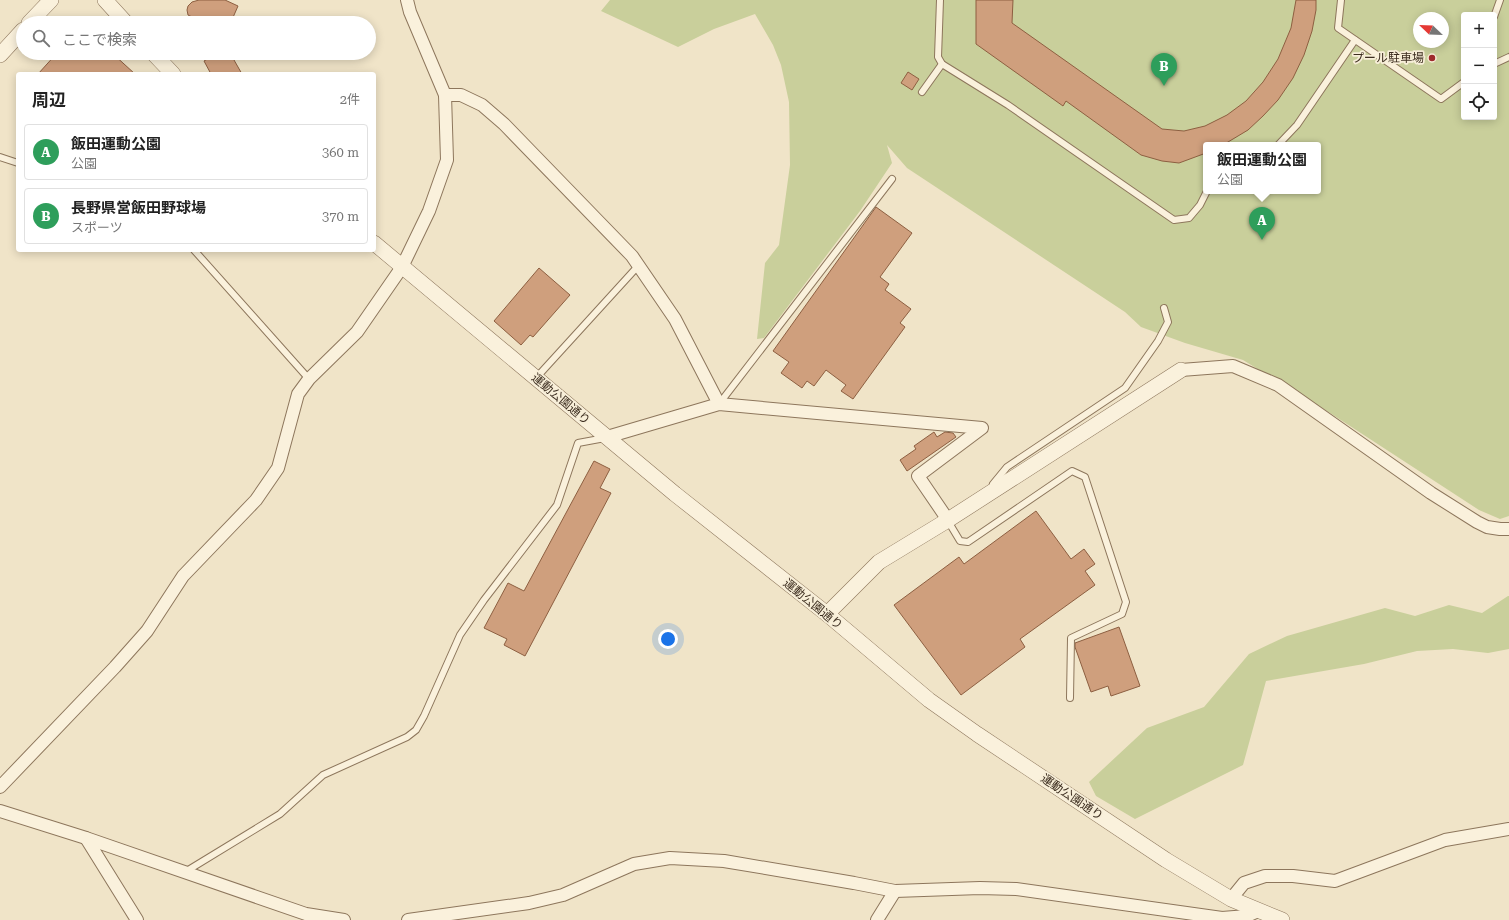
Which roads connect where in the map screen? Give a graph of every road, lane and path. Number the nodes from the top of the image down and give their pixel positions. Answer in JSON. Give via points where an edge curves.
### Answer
{"nodes":[{"id":1,"x":51,"y":0,"type":"edge"},
{"id":2,"x":105,"y":0,"type":"edge"},
{"id":3,"x":407,"y":0,"type":"edge"},
{"id":4,"x":940,"y":0,"type":"edge"},
{"id":5,"x":1341,"y":0,"type":"edge"},
{"id":6,"x":1500,"y":0,"type":"edge"},
{"id":7,"x":1496,"y":12,"type":"edge"},
{"id":8,"x":36,"y":16,"type":"edge"},
{"id":9,"x":120,"y":16,"type":"edge"},
{"id":10,"x":16,"y":38,"type":"edge"},
{"id":11,"x":1355,"y":40,"type":"junction"},
{"id":12,"x":0,"y":55,"type":"edge"},
{"id":13,"x":1509,"y":57,"type":"edge"},
{"id":14,"x":160,"y":60,"type":"edge"},
{"id":15,"x":1497,"y":63,"type":"edge"},
{"id":16,"x":942,"y":64,"type":"junction"},
{"id":17,"x":171,"y":72,"type":"edge"},
{"id":18,"x":1461,"y":84,"type":"edge"},
{"id":19,"x":922,"y":92,"type":"dead end"},
{"id":20,"x":445,"y":96,"type":"junction"},
{"id":21,"x":1281,"y":142,"type":"edge"},
{"id":22,"x":0,"y":157,"type":"edge"},
{"id":23,"x":16,"y":162,"type":"edge"},
{"id":24,"x":892,"y":180,"type":"dead end"},
{"id":25,"x":1206,"y":194,"type":"edge"},
{"id":26,"x":376,"y":245,"type":"edge"},
{"id":27,"x":196,"y":252,"type":"edge"},
{"id":28,"x":639,"y":265,"type":"junction"},
{"id":29,"x":402,"y":267,"type":"junction"},
{"id":30,"x":1164,"y":308,"type":"dead end"},
{"id":31,"x":1181,"y":370,"type":"joint"},
{"id":32,"x":536,"y":378,"type":"junction"},
{"id":33,"x":309,"y":379,"type":"junction"},
{"id":34,"x":719,"y":404,"type":"junction"},
{"id":35,"x":607,"y":437,"type":"junction"},
{"id":36,"x":980,"y":500,"type":"junction"},
{"id":37,"x":948,"y":520,"type":"junction"},
{"id":38,"x":1509,"y":529,"type":"edge"},
{"id":39,"x":827,"y":614,"type":"junction"},
{"id":40,"x":1070,"y":698,"type":"dead end"},
{"id":41,"x":0,"y":787,"type":"edge"},
{"id":42,"x":0,"y":811,"type":"edge"},
{"id":43,"x":1509,"y":828,"type":"edge"},
{"id":44,"x":86,"y":838,"type":"junction"},
{"id":45,"x":184,"y":873,"type":"junction"},
{"id":46,"x":895,"y":891,"type":"junction"},
{"id":47,"x":1231,"y":899,"type":"junction"},
{"id":48,"x":1258,"y":911,"type":"junction"},
{"id":49,"x":137,"y":920,"type":"edge"},
{"id":50,"x":344,"y":920,"type":"edge"},
{"id":51,"x":408,"y":920,"type":"edge"},
{"id":52,"x":877,"y":920,"type":"edge"},
{"id":53,"x":1282,"y":920,"type":"edge"}],
"edges":[{"from":1,"to":8,"type":"street"},
{"from":2,"to":9,"type":"street"},
{"from":3,"to":20,"type":"street"},
{"from":4,"to":16,"type":"lane","via":[[938,57]]},
{"from":5,"to":11,"type":"lane","via":[[1338,28]]},
{"from":6,"to":7,"type":"lane"},
{"from":10,"to":12,"type":"street"},
{"from":11,"to":18,"type":"lane","via":[[1441,99]]},
{"from":11,"to":21,"type":"lane","via":[[1297,124]]},
{"from":13,"to":15,"type":"lane"},
{"from":14,"to":17,"type":"street"},
{"from":16,"to":19,"type":"lane"},
{"from":16,"to":25,"type":"lane","via":[[1008,105],[1174,220],[1189,218]]},
{"from":20,"to":28,"type":"street","via":[[461,95],[482,105],[504,124]]},
{"from":20,"to":29,"type":"street","via":[[447,160],[429,211]]},
{"from":22,"to":23,"type":"lane"},
{"from":24,"to":34,"type":"lane"},
{"from":26,"to":29,"type":"street","name":"運動公園通り"},
{"from":27,"to":33,"type":"lane"},
{"from":28,"to":32,"type":"lane"},
{"from":28,"to":34,"type":"street","via":[[675,319]]},
{"from":29,"to":32,"type":"street","name":"運動公園通り"},
{"from":29,"to":33,"type":"street","via":[[357,332]]},
{"from":30,"to":36,"type":"lane","via":[[1168,322],[1165,329],[1125,388],[1007,468]]},
{"from":31,"to":36,"type":"street"},
{"from":31,"to":38,"type":"street","via":[[1234,366],[1278,385],[1431,493],[1477,522],[1487,527]]},
{"from":32,"to":35,"type":"street","name":"運動公園通り"},
{"from":33,"to":41,"type":"street","via":[[298,394],[278,468],[256,500],[183,576],[147,631],[116,667]]},
{"from":34,"to":35,"type":"street"},
{"from":34,"to":37,"type":"street","via":[[982,428],[918,476]]},
{"from":35,"to":39,"type":"street","name":"運動公園通り"},
{"from":35,"to":45,"type":"lane","via":[[578,443],[556,505],[460,635],[416,730],[407,737],[323,775],[280,814]]},
{"from":36,"to":37,"type":"street"},
{"from":37,"to":39,"type":"street","via":[[879,562]]},
{"from":37,"to":40,"type":"lane","via":[[960,541],[968,542],[1072,471],[1085,477],[1126,602],[1122,614],[1071,638]]},
{"from":39,"to":47,"type":"street","name":"運動公園通り","via":[[929,700],[977,734],[1166,860]]},
{"from":42,"to":44,"type":"street"},
{"from":43,"to":47,"type":"street","via":[[1445,840],[1335,881],[1265,876],[1244,883]]},
{"from":44,"to":45,"type":"street"},
{"from":44,"to":49,"type":"street"},
{"from":45,"to":50,"type":"street","via":[[306,914]]},
{"from":46,"to":48,"type":"street","via":[[980,888],[1016,890],[1222,918],[1246,916]]},
{"from":46,"to":51,"type":"street","via":[[724,861],[670,858],[634,864],[563,895],[529,904]]},
{"from":46,"to":52,"type":"street"},
{"from":47,"to":48,"type":"street","name":"運動公園通り"},
{"from":48,"to":53,"type":"street","name":"運動公園通り"}]}
